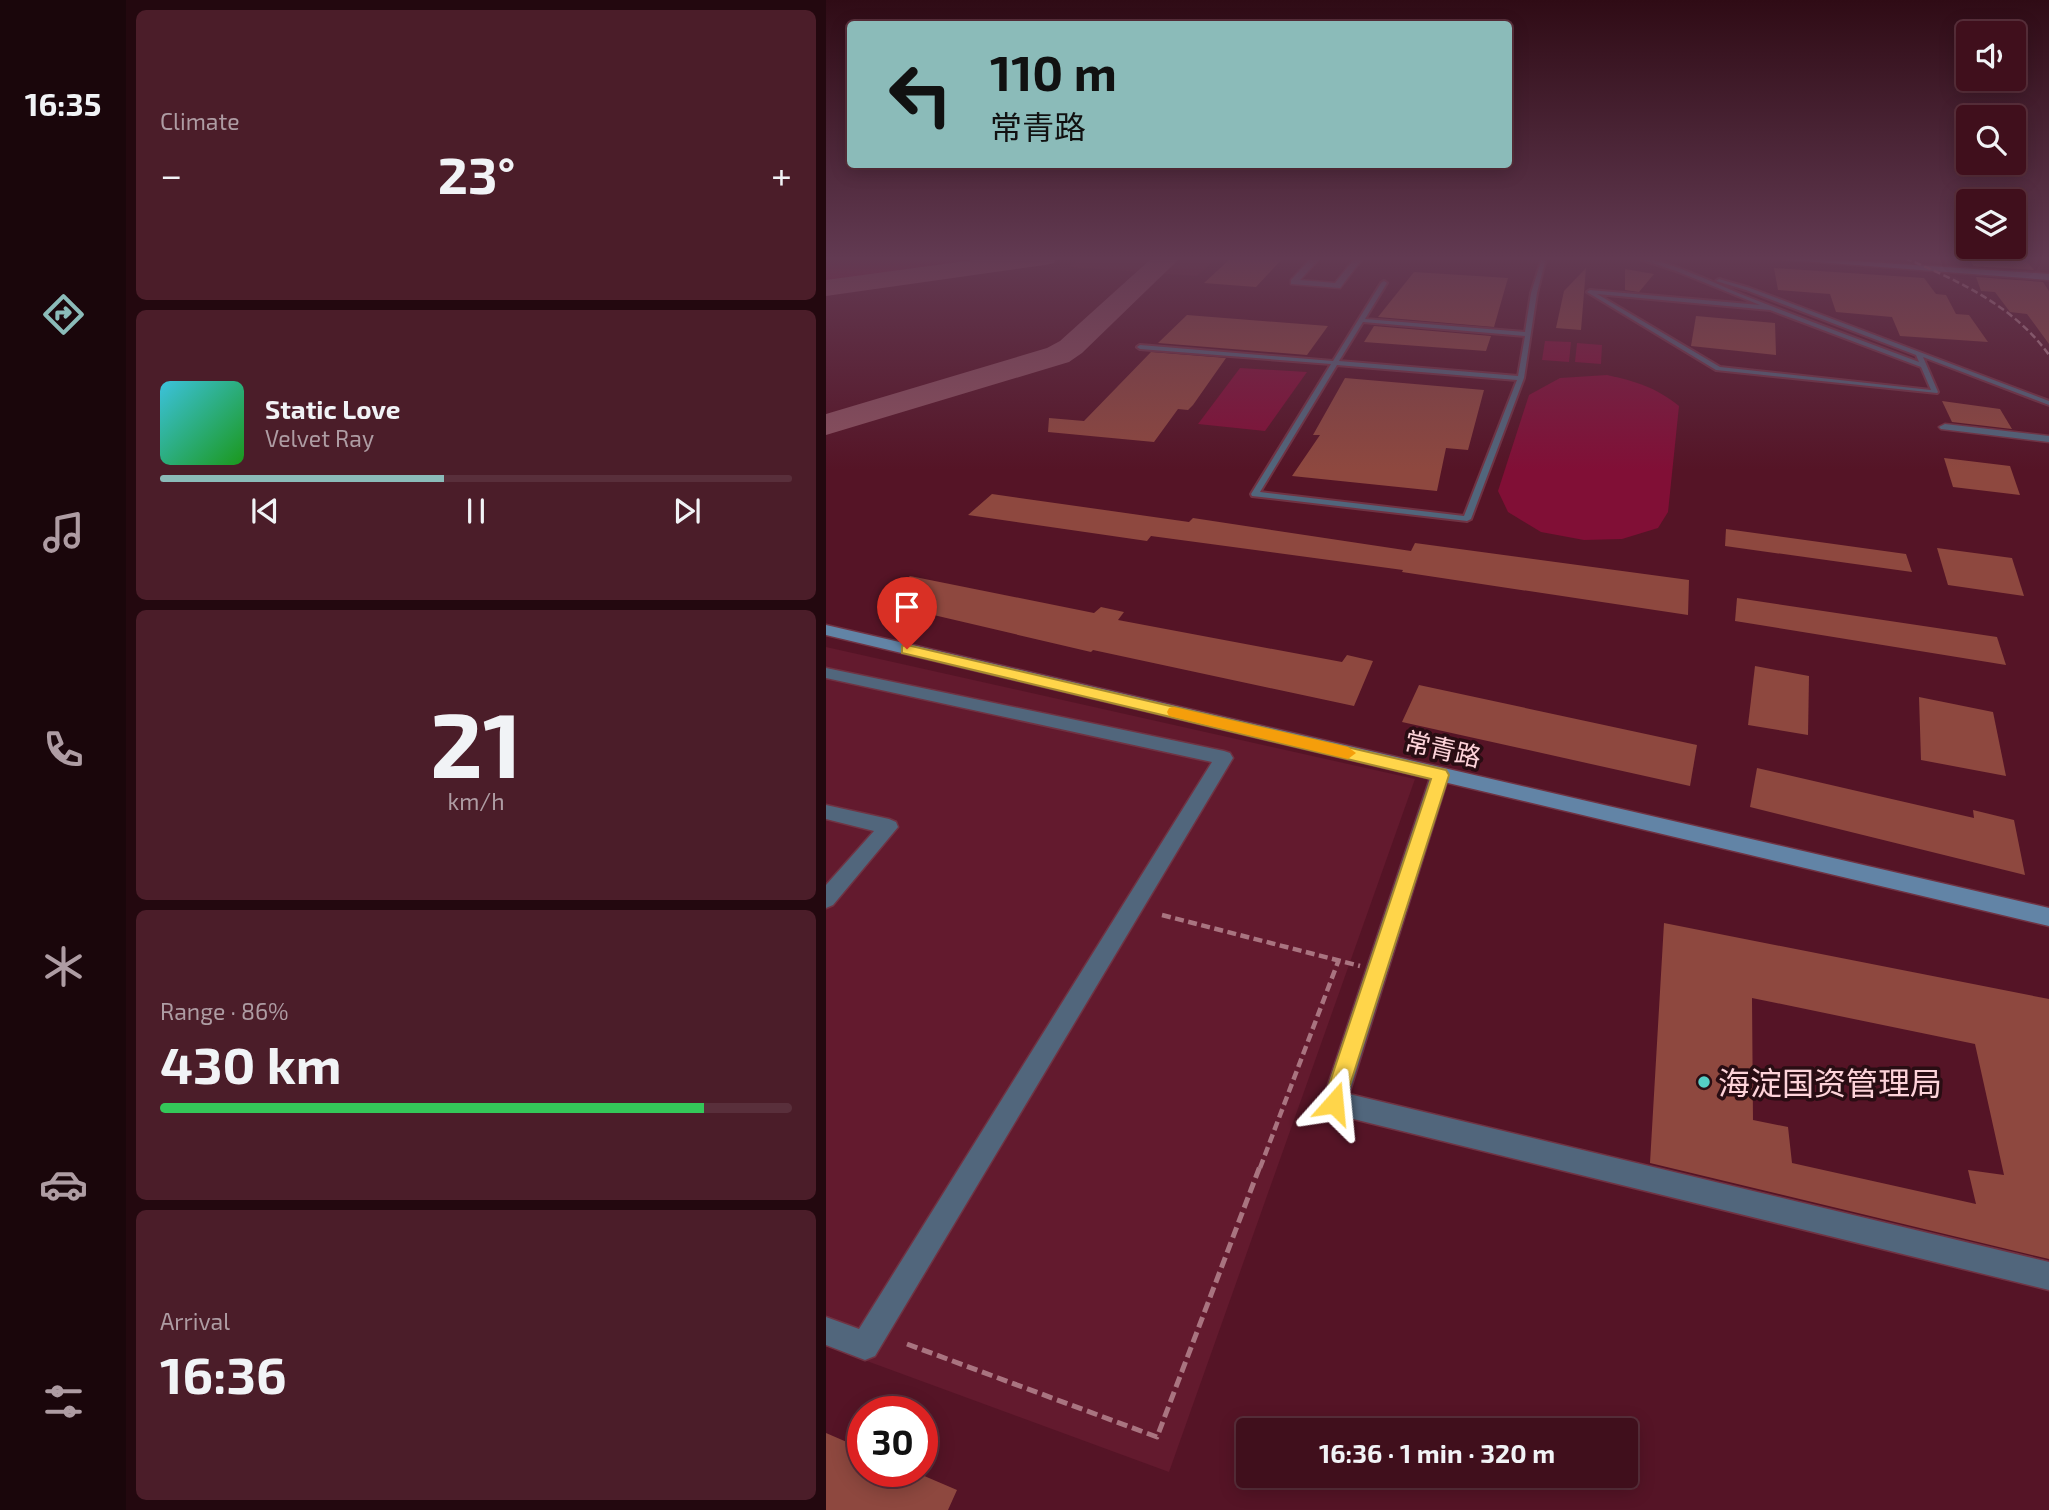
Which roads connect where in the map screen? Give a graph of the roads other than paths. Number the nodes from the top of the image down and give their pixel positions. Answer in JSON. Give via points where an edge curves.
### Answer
{"nodes":[{"id":1,"x":1356,"y":328,"type":"edge"},
{"id":2,"x":1461,"y":328,"type":"edge"},
{"id":3,"x":1528,"y":328,"type":"edge"},
{"id":4,"x":1651,"y":328,"type":"edge"},
{"id":5,"x":1825,"y":328,"type":"edge"},
{"id":6,"x":1853,"y":328,"type":"edge"},
{"id":7,"x":1527,"y":334,"type":"junction"},
{"id":8,"x":1140,"y":347,"type":"dead end"},
{"id":9,"x":1918,"y":353,"type":"junction"},
{"id":10,"x":1335,"y":363,"type":"junction"},
{"id":11,"x":1924,"y":366,"type":"junction"},
{"id":12,"x":1521,"y":378,"type":"junction"},
{"id":13,"x":2049,"y":403,"type":"edge"},
{"id":14,"x":1945,"y":427,"type":"dead end"},
{"id":15,"x":2049,"y":439,"type":"edge"},
{"id":16,"x":826,"y":630,"type":"edge"},
{"id":17,"x":826,"y":673,"type":"edge"},
{"id":18,"x":1440,"y":775,"type":"junction"},
{"id":19,"x":826,"y":812,"type":"edge"},
{"id":20,"x":826,"y":899,"type":"edge"},
{"id":21,"x":2049,"y":917,"type":"edge"},
{"id":22,"x":2049,"y":1276,"type":"edge"},
{"id":23,"x":826,"y":1331,"type":"edge"}],
"edges":[{"from":1,"to":10,"type":"lane"},
{"from":2,"to":7,"type":"lane"},
{"from":3,"to":7,"type":"lane"},
{"from":4,"to":11,"type":"lane","via":[[1718,369],[1935,392]]},
{"from":5,"to":11,"type":"lane"},
{"from":6,"to":9,"type":"lane"},
{"from":7,"to":12,"type":"lane"},
{"from":8,"to":10,"type":"lane"},
{"from":9,"to":11,"type":"lane"},
{"from":9,"to":13,"type":"lane"},
{"from":10,"to":12,"type":"lane"},
{"from":10,"to":12,"type":"lane","via":[[1255,494],[1467,519]]},
{"from":14,"to":15,"type":"street"},
{"from":16,"to":18,"type":"street","name":"常青路"},
{"from":17,"to":23,"type":"street","via":[[1224,758],[865,1346]]},
{"from":18,"to":21,"type":"street","name":"常青路"},
{"from":18,"to":22,"type":"street","via":[[1334,1103]]},
{"from":19,"to":20,"type":"street","via":[[889,827]]}]}
